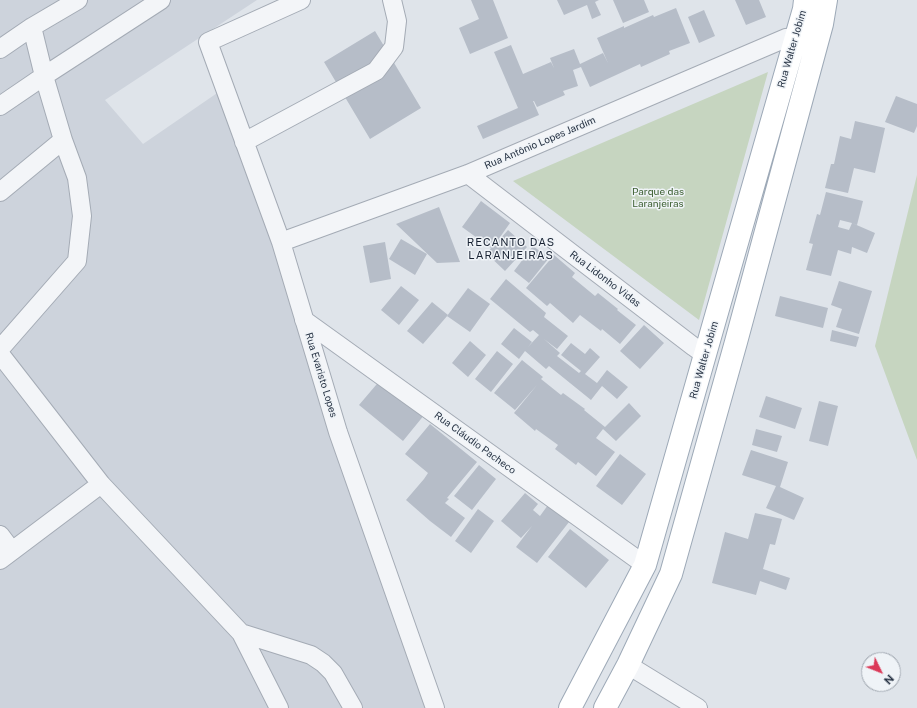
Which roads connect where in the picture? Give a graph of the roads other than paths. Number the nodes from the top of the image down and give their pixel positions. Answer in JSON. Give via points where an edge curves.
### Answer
{"nodes":[{"id":1,"x":78,"y":0,"type":"edge"},
{"id":2,"x":161,"y":0,"type":"edge"},
{"id":3,"x":302,"y":0,"type":"edge"},
{"id":4,"x":392,"y":0,"type":"edge"},
{"id":5,"x":805,"y":0,"type":"edge"},
{"id":6,"x":826,"y":0,"type":"edge"},
{"id":7,"x":32,"y":27,"type":"junction"},
{"id":8,"x":796,"y":37,"type":"junction"},
{"id":9,"x":0,"y":49,"type":"edge"},
{"id":10,"x":44,"y":76,"type":"junction"},
{"id":11,"x":0,"y":106,"type":"edge"},
{"id":12,"x":63,"y":140,"type":"junction"},
{"id":13,"x":244,"y":142,"type":"junction"},
{"id":14,"x":468,"y":174,"type":"junction"},
{"id":15,"x":0,"y":192,"type":"edge"},
{"id":16,"x":281,"y":242,"type":"junction"},
{"id":17,"x":304,"y":320,"type":"junction"},
{"id":18,"x":0,"y":349,"type":"edge"},
{"id":19,"x":0,"y":354,"type":"edge"},
{"id":20,"x":705,"y":354,"type":"junction"},
{"id":21,"x":101,"y":484,"type":"junction"},
{"id":22,"x":0,"y":535,"type":"edge"},
{"id":23,"x":6,"y":555,"type":"edge"},
{"id":24,"x":645,"y":566,"type":"junction"},
{"id":25,"x":241,"y":633,"type":"junction"},
{"id":26,"x":628,"y":665,"type":"junction"},
{"id":27,"x":279,"y":708,"type":"edge"},
{"id":28,"x":353,"y":708,"type":"edge"},
{"id":29,"x":435,"y":708,"type":"edge"},
{"id":30,"x":570,"y":708,"type":"edge"},
{"id":31,"x":605,"y":708,"type":"edge"},
{"id":32,"x":698,"y":708,"type":"edge"}],
"edges":[{"from":1,"to":7,"type":"street"},
{"from":2,"to":10,"type":"street"},
{"from":3,"to":13,"type":"street","name":"Rua Evaristo Lopes","via":[[208,42]]},
{"from":4,"to":13,"type":"street","via":[[397,22],[394,47],[376,71]]},
{"from":5,"to":8,"type":"main road","name":"Rua Walter Jobim"},
{"from":6,"to":26,"type":"main road","name":"Rua Walter Jobim","via":[[822,24],[671,574]]},
{"from":7,"to":9,"type":"street"},
{"from":7,"to":10,"type":"street"},
{"from":8,"to":14,"type":"street","name":"Rua Antônio Lopes Jardim","via":[[786,38]]},
{"from":8,"to":20,"type":"main road","name":"Rua Walter Jobim"},
{"from":10,"to":11,"type":"street"},
{"from":10,"to":12,"type":"street"},
{"from":12,"to":15,"type":"street"},
{"from":12,"to":18,"type":"street","via":[[77,178],[82,216],[77,261]]},
{"from":13,"to":16,"type":"street","name":"Rua Evaristo Lopes"},
{"from":14,"to":16,"type":"street","name":"Rua Antônio Lopes Jardim"},
{"from":14,"to":20,"type":"street","name":"Rua Lidonho Vidas"},
{"from":16,"to":17,"type":"street","name":"Rua Evaristo Lopes"},
{"from":17,"to":24,"type":"street","name":"Rua Cláudio Pacheco"},
{"from":17,"to":29,"type":"street","name":"Rua Evaristo Lopes","via":[[338,432]]},
{"from":19,"to":21,"type":"street"},
{"from":20,"to":24,"type":"main road","name":"Rua Walter Jobim"},
{"from":21,"to":23,"type":"street"},
{"from":21,"to":25,"type":"street"},
{"from":22,"to":23,"type":"street"},
{"from":24,"to":30,"type":"main road","name":"Rua Walter Jobim"},
{"from":25,"to":27,"type":"street"},
{"from":25,"to":28,"type":"street","via":[[311,655],[323,663],[333,674]]},
{"from":26,"to":31,"type":"main road","name":"Rua Walter Jobim"},
{"from":26,"to":32,"type":"street"}]}
